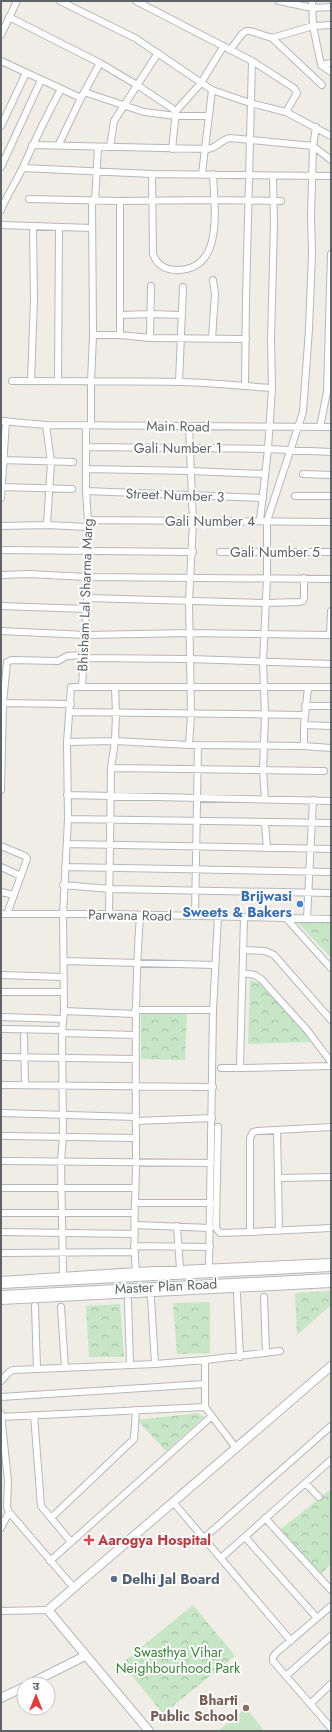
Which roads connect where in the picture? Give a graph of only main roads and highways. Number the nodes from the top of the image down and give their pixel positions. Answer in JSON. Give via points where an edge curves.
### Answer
{"nodes":[{"id":1,"x":331,"y":1267,"type":"edge"},
{"id":2,"x":331,"y":1278,"type":"edge"},
{"id":3,"x":1,"y":1284,"type":"edge"},
{"id":4,"x":1,"y":1295,"type":"edge"},
{"id":5,"x":331,"y":1366,"type":"edge"},
{"id":6,"x":86,"y":1656,"type":"junction"},
{"id":7,"x":46,"y":1676,"type":"edge"},
{"id":8,"x":16,"y":1691,"type":"edge"},
{"id":9,"x":1,"y":1698,"type":"edge"},
{"id":10,"x":149,"y":1731,"type":"edge"}],
"edges":[{"from":1,"to":3,"type":"main road","name":"Master Plan Road","via":[[143,1274]]},
{"from":2,"to":4,"type":"main road","name":"Master Plan Road"},
{"from":5,"to":6,"type":"main road","via":[[48,1610]]},
{"from":6,"to":7,"type":"main road"},
{"from":6,"to":10,"type":"main road"},
{"from":8,"to":9,"type":"main road"}]}
